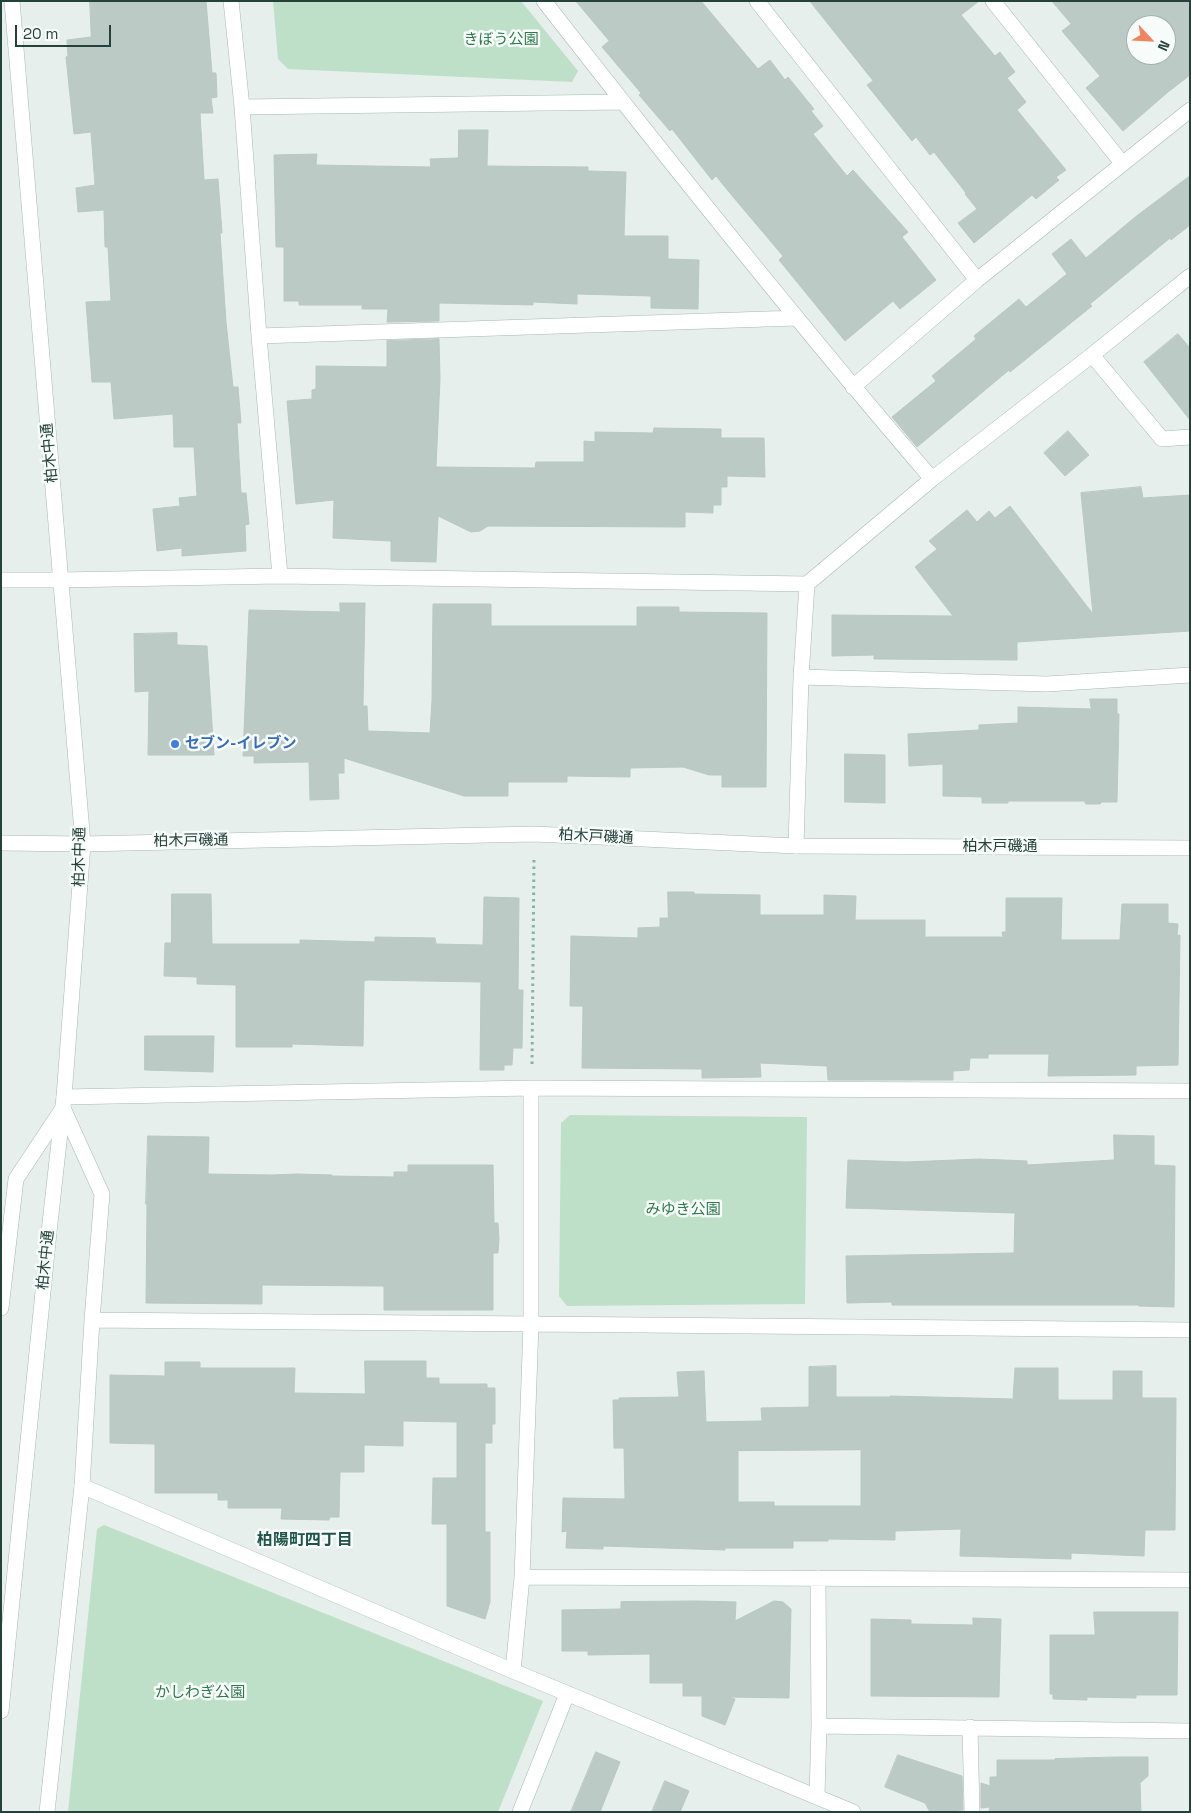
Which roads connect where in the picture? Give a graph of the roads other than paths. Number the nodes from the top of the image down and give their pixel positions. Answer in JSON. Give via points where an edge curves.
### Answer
{"nodes":[{"id":1,"x":12,"y":1,"type":"edge"},
{"id":2,"x":231,"y":1,"type":"edge"},
{"id":3,"x":544,"y":1,"type":"edge"},
{"id":4,"x":757,"y":1,"type":"edge"},
{"id":5,"x":993,"y":1,"type":"edge"},
{"id":6,"x":622,"y":102,"type":"junction"},
{"id":7,"x":242,"y":107,"type":"junction"},
{"id":8,"x":1190,"y":110,"type":"edge"},
{"id":9,"x":1122,"y":163,"type":"junction"},
{"id":10,"x":1190,"y":276,"type":"edge"},
{"id":11,"x":977,"y":280,"type":"junction"},
{"id":12,"x":797,"y":318,"type":"junction"},
{"id":13,"x":259,"y":336,"type":"junction"},
{"id":14,"x":1092,"y":355,"type":"junction"},
{"id":15,"x":853,"y":388,"type":"junction"},
{"id":16,"x":1190,"y":437,"type":"edge"},
{"id":17,"x":932,"y":479,"type":"junction"},
{"id":18,"x":280,"y":576,"type":"junction"},
{"id":19,"x":1,"y":580,"type":"edge"},
{"id":20,"x":60,"y":580,"type":"junction"},
{"id":21,"x":806,"y":584,"type":"junction"},
{"id":22,"x":1190,"y":675,"type":"edge"},
{"id":23,"x":801,"y":677,"type":"junction"},
{"id":24,"x":1,"y":843,"type":"edge"},
{"id":25,"x":83,"y":844,"type":"junction"},
{"id":26,"x":796,"y":846,"type":"junction"},
{"id":27,"x":1190,"y":848,"type":"edge"},
{"id":28,"x":532,"y":1088,"type":"junction"},
{"id":29,"x":1190,"y":1091,"type":"edge"},
{"id":30,"x":64,"y":1103,"type":"junction"},
{"id":31,"x":1,"y":1308,"type":"edge"},
{"id":32,"x":92,"y":1320,"type":"junction"},
{"id":33,"x":531,"y":1324,"type":"junction"},
{"id":34,"x":1190,"y":1330,"type":"edge"},
{"id":35,"x":82,"y":1486,"type":"junction"},
{"id":36,"x":522,"y":1577,"type":"junction"},
{"id":37,"x":818,"y":1578,"type":"junction"},
{"id":38,"x":1190,"y":1580,"type":"edge"},
{"id":39,"x":512,"y":1671,"type":"junction"},
{"id":40,"x":567,"y":1694,"type":"junction"},
{"id":41,"x":1,"y":1711,"type":"edge"},
{"id":42,"x":819,"y":1726,"type":"junction"},
{"id":43,"x":970,"y":1727,"type":"junction"},
{"id":44,"x":1190,"y":1731,"type":"edge"},
{"id":45,"x":817,"y":1796,"type":"junction"},
{"id":46,"x":47,"y":1812,"type":"edge"},
{"id":47,"x":520,"y":1812,"type":"edge"},
{"id":48,"x":853,"y":1812,"type":"edge"},
{"id":49,"x":972,"y":1812,"type":"edge"}],
"edges":[{"from":1,"to":20,"type":"street","name":"柏木中通"},
{"from":2,"to":7,"type":"street"},
{"from":3,"to":6,"type":"street"},
{"from":4,"to":11,"type":"street"},
{"from":5,"to":9,"type":"street"},
{"from":6,"to":7,"type":"street"},
{"from":6,"to":12,"type":"street"},
{"from":7,"to":13,"type":"street"},
{"from":8,"to":9,"type":"street"},
{"from":9,"to":11,"type":"street"},
{"from":10,"to":14,"type":"street"},
{"from":11,"to":15,"type":"street"},
{"from":12,"to":13,"type":"street"},
{"from":12,"to":15,"type":"street"},
{"from":13,"to":18,"type":"street"},
{"from":14,"to":16,"type":"street","via":[[1162,439]]},
{"from":14,"to":17,"type":"street"},
{"from":15,"to":17,"type":"street"},
{"from":17,"to":21,"type":"street"},
{"from":18,"to":20,"type":"street"},
{"from":18,"to":21,"type":"street"},
{"from":19,"to":20,"type":"street"},
{"from":20,"to":25,"type":"street","name":"柏木中通"},
{"from":21,"to":23,"type":"street"},
{"from":22,"to":23,"type":"street","via":[[1047,684]]},
{"from":23,"to":26,"type":"street"},
{"from":24,"to":25,"type":"street","name":"柏木戸磯通"},
{"from":25,"to":26,"type":"street","name":"柏木戸磯通","via":[[534,834]]},
{"from":25,"to":30,"type":"street","name":"柏木中通"},
{"from":26,"to":27,"type":"street","name":"柏木戸磯通"},
{"from":28,"to":29,"type":"street"},
{"from":28,"to":30,"type":"street"},
{"from":28,"to":33,"type":"street"},
{"from":30,"to":31,"type":"street","via":[[16,1179]]},
{"from":30,"to":32,"type":"street","via":[[102,1194]]},
{"from":30,"to":41,"type":"street","name":"柏木中通"},
{"from":32,"to":33,"type":"street"},
{"from":32,"to":35,"type":"street"},
{"from":33,"to":34,"type":"street"},
{"from":33,"to":36,"type":"street"},
{"from":35,"to":39,"type":"street"},
{"from":35,"to":46,"type":"street"},
{"from":36,"to":37,"type":"street"},
{"from":36,"to":39,"type":"street"},
{"from":37,"to":38,"type":"street"},
{"from":37,"to":42,"type":"street"},
{"from":39,"to":40,"type":"street"},
{"from":40,"to":45,"type":"street"},
{"from":40,"to":47,"type":"street"},
{"from":42,"to":43,"type":"street"},
{"from":42,"to":45,"type":"street"},
{"from":43,"to":44,"type":"street"},
{"from":43,"to":49,"type":"street"},
{"from":45,"to":48,"type":"street"}]}
